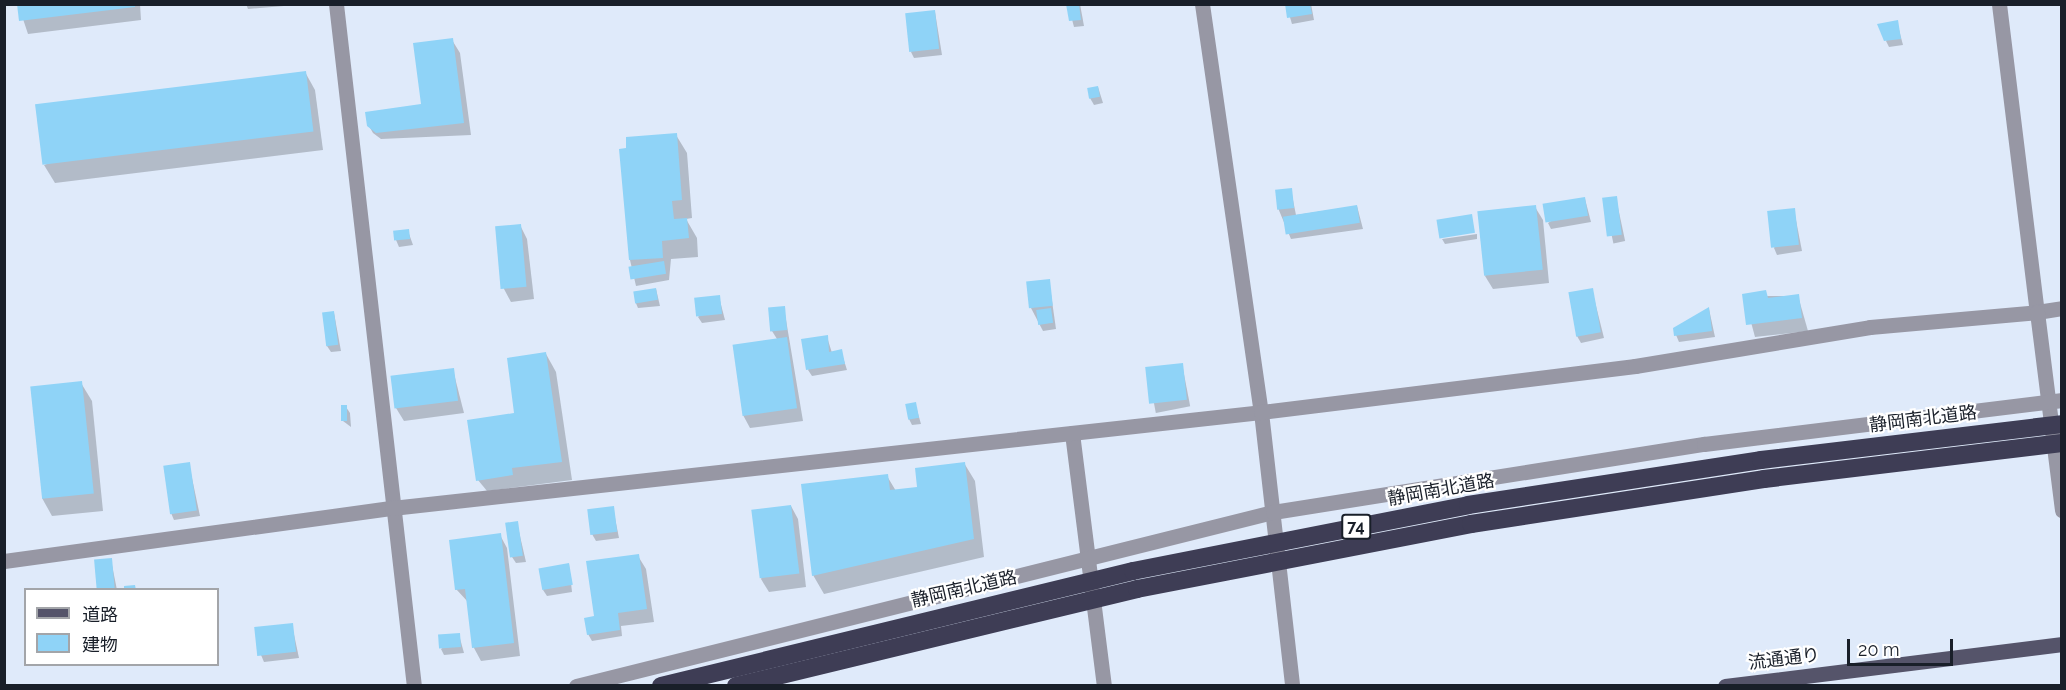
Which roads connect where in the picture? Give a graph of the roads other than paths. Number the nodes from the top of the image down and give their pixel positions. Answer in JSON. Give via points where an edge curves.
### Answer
{"nodes":[{"id":1,"x":336,"y":4,"type":"edge"},
{"id":2,"x":1202,"y":4,"type":"edge"},
{"id":3,"x":1999,"y":4,"type":"edge"},
{"id":4,"x":2061,"y":308,"type":"edge"},
{"id":5,"x":2037,"y":312,"type":"junction"},
{"id":6,"x":2055,"y":401,"type":"edge"},
{"id":7,"x":1261,"y":412,"type":"junction"},
{"id":8,"x":2061,"y":424,"type":"edge"},
{"id":9,"x":1072,"y":433,"type":"junction"},
{"id":10,"x":2061,"y":443,"type":"edge"},
{"id":11,"x":392,"y":508,"type":"junction"},
{"id":12,"x":2061,"y":510,"type":"edge"},
{"id":13,"x":1273,"y":512,"type":"junction"},
{"id":14,"x":1089,"y":556,"type":"junction"},
{"id":15,"x":4,"y":561,"type":"edge"},
{"id":16,"x":2061,"y":644,"type":"edge"},
{"id":17,"x":1804,"y":681,"type":"edge"},
{"id":18,"x":414,"y":686,"type":"edge"},
{"id":19,"x":576,"y":686,"type":"edge"},
{"id":20,"x":661,"y":686,"type":"edge"},
{"id":21,"x":736,"y":686,"type":"edge"},
{"id":22,"x":1104,"y":686,"type":"edge"},
{"id":23,"x":1292,"y":686,"type":"edge"},
{"id":24,"x":1725,"y":686,"type":"edge"}],
"edges":[{"from":1,"to":11,"type":"street"},
{"from":2,"to":7,"type":"street"},
{"from":3,"to":5,"type":"street"},
{"from":4,"to":5,"type":"street"},
{"from":5,"to":6,"type":"street"},
{"from":5,"to":7,"type":"street","via":[[1870,327],[1635,366]]},
{"from":6,"to":12,"type":"street"},
{"from":6,"to":13,"type":"street","via":[[1704,444]]},
{"from":7,"to":9,"type":"street"},
{"from":7,"to":13,"type":"street"},
{"from":8,"to":20,"type":"highway","name":"静岡南北道路","number":"74","bridge":true,"via":[[1761,460],[1468,505],[1133,571]]},
{"from":9,"to":11,"type":"street"},
{"from":9,"to":14,"type":"street"},
{"from":10,"to":21,"type":"highway","number":"74","bridge":true,"via":[[1764,479],[1471,524],[1137,589]]},
{"from":11,"to":15,"type":"street"},
{"from":11,"to":18,"type":"street"},
{"from":13,"to":14,"type":"street"},
{"from":13,"to":23,"type":"street"},
{"from":14,"to":19,"type":"street"},
{"from":14,"to":22,"type":"street"},
{"from":16,"to":17,"type":"main road","name":"流通通り"},
{"from":17,"to":24,"type":"main road","name":"流通通り"}]}
